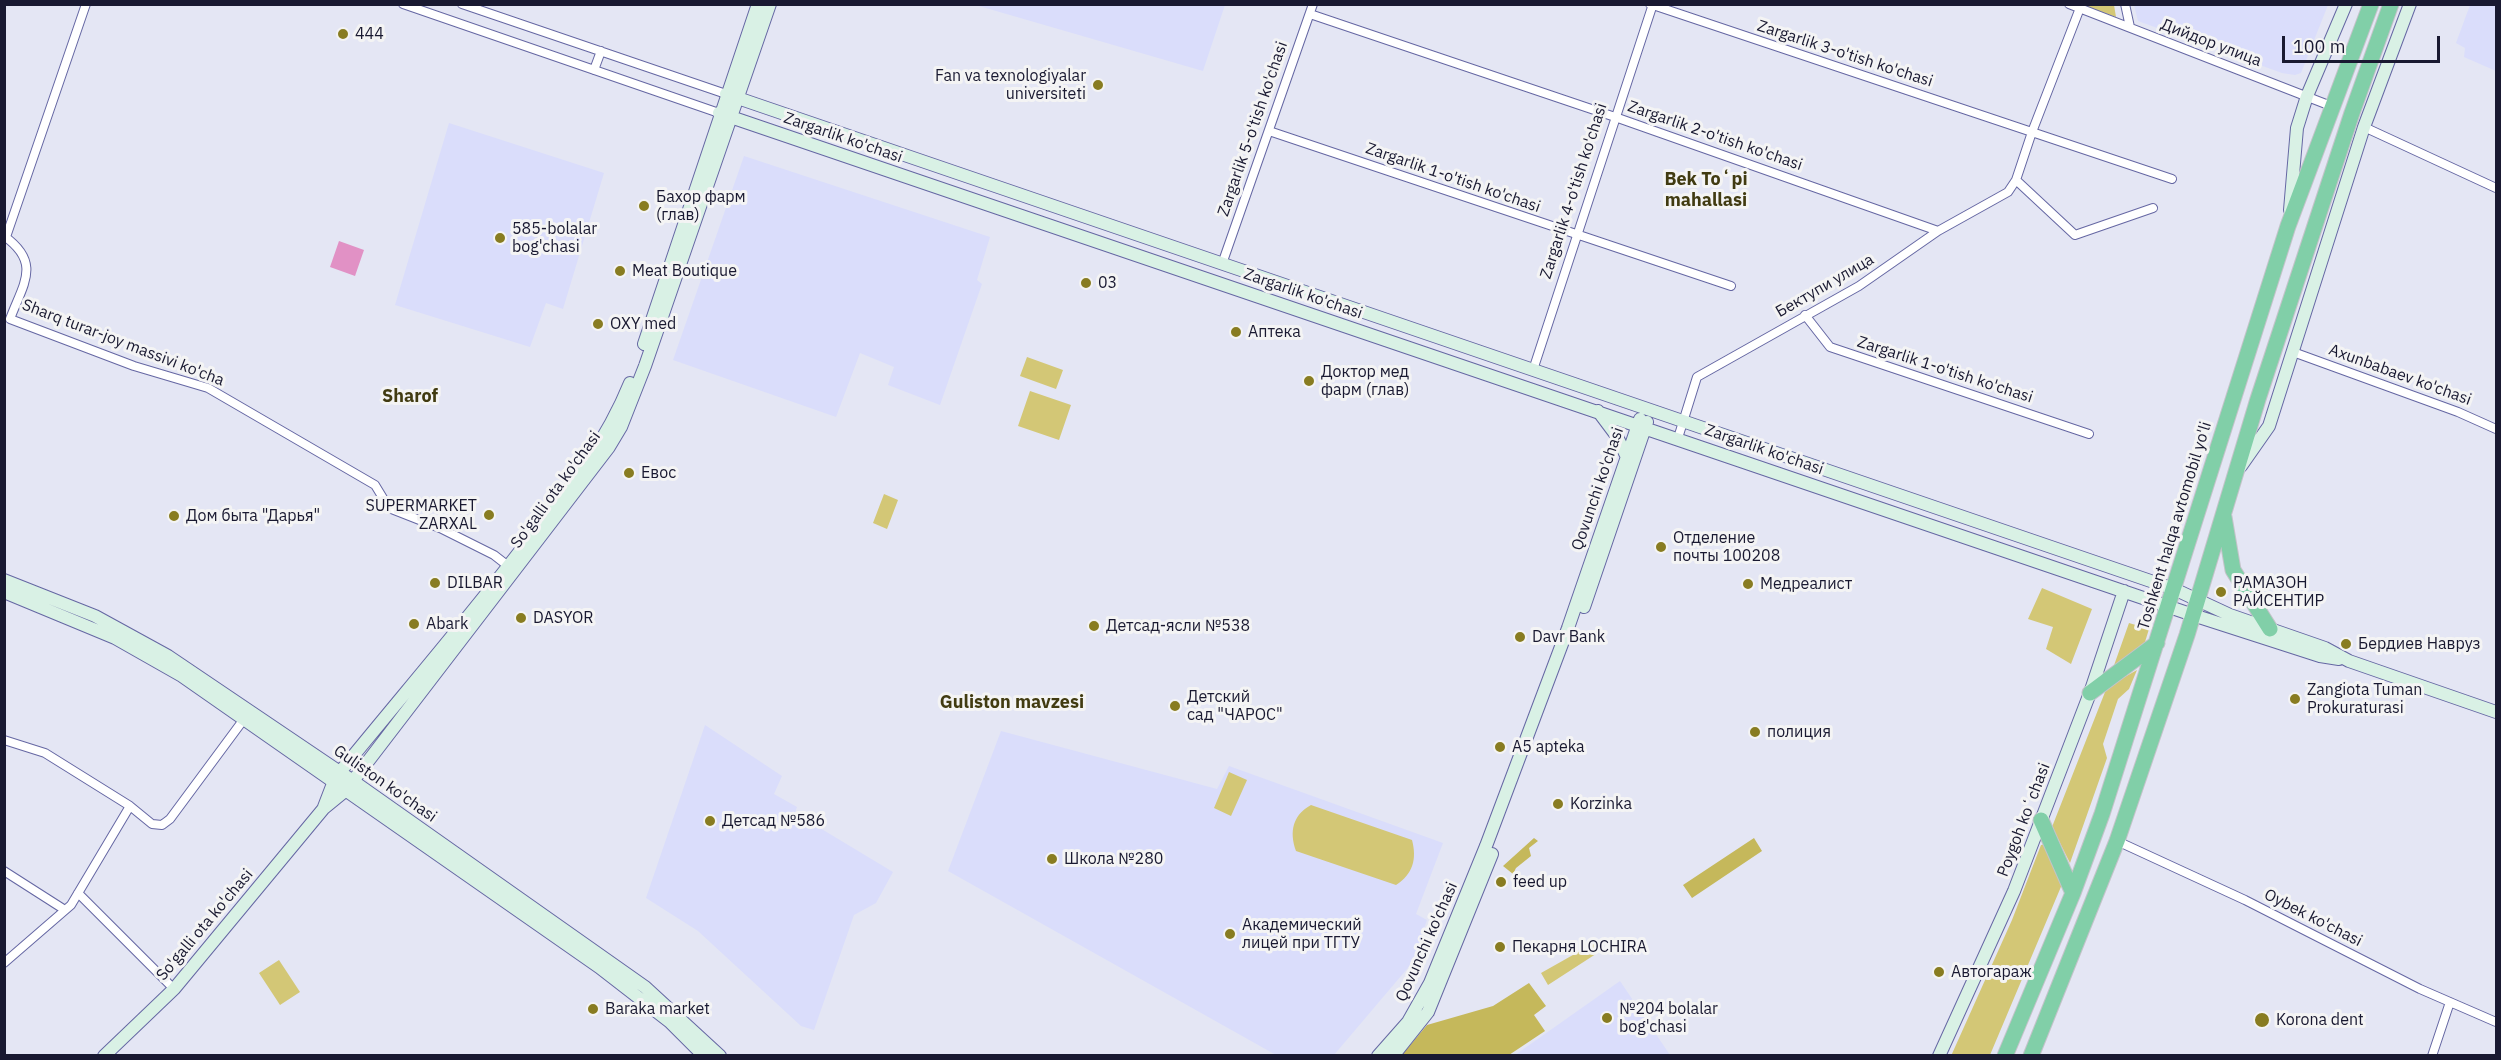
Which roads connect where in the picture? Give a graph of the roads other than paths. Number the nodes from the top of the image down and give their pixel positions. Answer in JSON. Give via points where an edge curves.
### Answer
{"nodes":[{"id":1,"x":86,"y":4,"type":"edge"},
{"id":2,"x":403,"y":4,"type":"edge"},
{"id":3,"x":462,"y":4,"type":"edge"},
{"id":4,"x":758,"y":4,"type":"edge"},
{"id":5,"x":770,"y":4,"type":"edge"},
{"id":6,"x":1313,"y":4,"type":"edge"},
{"id":7,"x":2069,"y":4,"type":"edge"},
{"id":8,"x":2125,"y":4,"type":"edge"},
{"id":9,"x":2346,"y":4,"type":"edge"},
{"id":10,"x":2371,"y":4,"type":"edge"},
{"id":11,"x":2391,"y":4,"type":"edge"},
{"id":12,"x":2410,"y":4,"type":"edge"},
{"id":13,"x":1652,"y":5,"type":"edge"},
{"id":14,"x":2080,"y":8,"type":"junction"},
{"id":15,"x":1310,"y":14,"type":"junction"},
{"id":16,"x":2130,"y":27,"type":"junction"},
{"id":17,"x":601,"y":51,"type":"junction"},
{"id":18,"x":594,"y":70,"type":"junction"},
{"id":19,"x":732,"y":96,"type":"junction"},
{"id":20,"x":2307,"y":96,"type":"junction"},
{"id":21,"x":2331,"y":106,"type":"junction"},
{"id":22,"x":2352,"y":113,"type":"junction"},
{"id":23,"x":725,"y":115,"type":"junction"},
{"id":24,"x":1615,"y":117,"type":"junction"},
{"id":25,"x":2364,"y":127,"type":"junction"},
{"id":26,"x":1269,"y":130,"type":"junction"},
{"id":27,"x":2032,"y":132,"type":"junction"},
{"id":28,"x":2172,"y":179,"type":"dead end"},
{"id":29,"x":2016,"y":180,"type":"junction"},
{"id":30,"x":2496,"y":188,"type":"edge"},
{"id":31,"x":2153,"y":208,"type":"dead end"},
{"id":32,"x":2288,"y":226,"type":"junction"},
{"id":33,"x":1122,"y":229,"type":"junction"},
{"id":34,"x":1938,"y":231,"type":"junction"},
{"id":35,"x":1136,"y":234,"type":"junction"},
{"id":36,"x":1577,"y":236,"type":"junction"},
{"id":37,"x":5,"y":237,"type":"edge"},
{"id":38,"x":1116,"y":248,"type":"junction"},
{"id":39,"x":1130,"y":253,"type":"junction"},
{"id":40,"x":1222,"y":264,"type":"junction"},
{"id":41,"x":1216,"y":282,"type":"junction"},
{"id":42,"x":1731,"y":286,"type":"dead end"},
{"id":43,"x":1805,"y":315,"type":"junction"},
{"id":44,"x":2293,"y":352,"type":"junction"},
{"id":45,"x":1533,"y":370,"type":"junction"},
{"id":46,"x":1527,"y":387,"type":"junction"},
{"id":47,"x":2234,"y":393,"type":"junction"},
{"id":48,"x":2258,"y":399,"type":"junction"},
{"id":49,"x":1648,"y":409,"type":"junction"},
{"id":50,"x":1597,"y":410,"type":"junction"},
{"id":51,"x":1684,"y":421,"type":"junction"},
{"id":52,"x":1642,"y":426,"type":"junction"},
{"id":53,"x":2496,"y":429,"type":"edge"},
{"id":54,"x":2089,"y":434,"type":"dead end"},
{"id":55,"x":1678,"y":438,"type":"junction"},
{"id":56,"x":1627,"y":457,"type":"junction"},
{"id":57,"x":2233,"y":477,"type":"junction"},
{"id":58,"x":2223,"y":512,"type":"junction"},
{"id":59,"x":512,"y":569,"type":"junction"},
{"id":60,"x":4,"y":580,"type":"edge"},
{"id":61,"x":2174,"y":589,"type":"junction"},
{"id":62,"x":2124,"y":591,"type":"junction"},
{"id":63,"x":4,"y":592,"type":"edge"},
{"id":64,"x":2169,"y":606,"type":"junction"},
{"id":65,"x":2195,"y":607,"type":"junction"},
{"id":66,"x":2270,"y":629,"type":"junction"},
{"id":67,"x":2157,"y":643,"type":"junction"},
{"id":68,"x":2349,"y":661,"type":"junction"},
{"id":69,"x":2090,"y":693,"type":"junction"},
{"id":70,"x":2496,"y":712,"type":"edge"},
{"id":71,"x":247,"y":716,"type":"junction"},
{"id":72,"x":4,"y":740,"type":"edge"},
{"id":73,"x":337,"y":777,"type":"junction"},
{"id":74,"x":349,"y":786,"type":"junction"},
{"id":75,"x":129,"y":806,"type":"junction"},
{"id":76,"x":324,"y":808,"type":"junction"},
{"id":77,"x":2041,"y":820,"type":"junction"},
{"id":78,"x":2117,"y":841,"type":"junction"},
{"id":79,"x":4,"y":871,"type":"edge"},
{"id":80,"x":78,"y":893,"type":"junction"},
{"id":81,"x":2073,"y":893,"type":"junction"},
{"id":82,"x":65,"y":910,"type":"junction"},
{"id":83,"x":4,"y":963,"type":"edge"},
{"id":84,"x":174,"y":989,"type":"junction"},
{"id":85,"x":2450,"y":1002,"type":"junction"},
{"id":86,"x":2496,"y":1022,"type":"edge"},
{"id":87,"x":104,"y":1056,"type":"edge"},
{"id":88,"x":704,"y":1056,"type":"edge"},
{"id":89,"x":720,"y":1056,"type":"edge"},
{"id":90,"x":1378,"y":1056,"type":"edge"},
{"id":91,"x":1393,"y":1056,"type":"edge"},
{"id":92,"x":1939,"y":1056,"type":"edge"},
{"id":93,"x":2005,"y":1056,"type":"edge"},
{"id":94,"x":2031,"y":1056,"type":"edge"},
{"id":95,"x":2432,"y":1056,"type":"edge"}],
"edges":[{"from":1,"to":37,"type":"street"},
{"from":2,"to":18,"type":"street","name":"Zargarlik ko'chasi"},
{"from":3,"to":17,"type":"street","name":"Zargarlik ko'chasi"},
{"from":4,"to":19,"type":"main road","name":"So'galli ota ko'chasi"},
{"from":5,"to":19,"type":"main road","name":"So'galli ota ko'chasi"},
{"from":6,"to":15,"type":"street","name":"Zargarlik 5-o'tish ko'chasi"},
{"from":7,"to":14,"type":"street","name":"Дийдор улица"},
{"from":8,"to":16,"type":"street"},
{"from":9,"to":20,"type":"main road"},
{"from":10,"to":21,"type":"highway","name":"Toshkent halqa avtomobil yo'li"},
{"from":11,"to":22,"type":"highway"},
{"from":12,"to":25,"type":"main road"},
{"from":13,"to":24,"type":"street","name":"Zargarlik 4-o'tish ko'chasi"},
{"from":13,"to":27,"type":"street","name":"Zargarlik 3-o'tish ko'chasi"},
{"from":14,"to":16,"type":"street","name":"Дийдор улица"},
{"from":14,"to":27,"type":"street","name":"Бектупи улица"},
{"from":15,"to":24,"type":"street","name":"Zargarlik 2-o'tish ko'chasi"},
{"from":15,"to":26,"type":"street","name":"Zargarlik 5-o'tish ko'chasi"},
{"from":16,"to":20,"type":"street","name":"Дийдор улица"},
{"from":17,"to":18,"type":"street"},
{"from":17,"to":19,"type":"street","name":"Zargarlik ko'chasi"},
{"from":18,"to":23,"type":"street","name":"Zargarlik ko'chasi"},
{"from":19,"to":23,"type":"main road","name":"So'galli ota ko'chasi"},
{"from":19,"to":33,"type":"main road","name":"Zargarlik ko'chasi"},
{"from":20,"to":21,"type":"street","name":"Дийдор улица"},
{"from":20,"to":32,"type":"main road","via":[[2297,128]]},
{"from":21,"to":22,"type":"highway"},
{"from":21,"to":32,"type":"highway","name":"Toshkent halqa avtomobil yo'li"},
{"from":22,"to":48,"type":"highway"},
{"from":23,"to":38,"type":"main road","name":"Zargarlik ko'chasi"},
{"from":23,"to":59,"type":"main road","name":"So'galli ota ko'chasi","via":[[613,423],[590,462]]},
{"from":24,"to":34,"type":"street","name":"Zargarlik 2-o'tish ko'chasi"},
{"from":24,"to":36,"type":"street","name":"Zargarlik 4-o'tish ko'chasi"},
{"from":25,"to":30,"type":"street"},
{"from":25,"to":44,"type":"main road"},
{"from":26,"to":36,"type":"street","name":"Zargarlik 1-o'tish ko'chasi"},
{"from":26,"to":40,"type":"street","name":"Zargarlik 5-o'tish ko'chasi"},
{"from":27,"to":28,"type":"street","name":"Zargarlik 3-o'tish ko'chasi"},
{"from":27,"to":29,"type":"street","name":"Бектупи улица"},
{"from":29,"to":31,"type":"street","via":[[2075,235]]},
{"from":29,"to":34,"type":"street","name":"Бектупи улица","via":[[2008,192]]},
{"from":32,"to":47,"type":"highway","name":"Toshkent halqa avtomobil yo'li"},
{"from":33,"to":35,"type":"main road","name":"Zargarlik ko'chasi"},
{"from":33,"to":38,"type":"main road"},
{"from":34,"to":43,"type":"street","name":"Бектупи улица","via":[[1859,286]]},
{"from":35,"to":39,"type":"main road"},
{"from":35,"to":40,"type":"main road","name":"Zargarlik ko'chasi"},
{"from":36,"to":42,"type":"street","name":"Zargarlik 1-o'tish ko'chasi"},
{"from":36,"to":45,"type":"street","name":"Zargarlik 4-o'tish ko'chasi"},
{"from":37,"to":59,"type":"street","name":"Sharq turar-joy massivi ko'cha","via":[[27,261],[10,319],[134,366],[207,388],[375,485],[389,508],[440,528],[494,555]]},
{"from":38,"to":39,"type":"main road","name":"Zargarlik ko'chasi"},
{"from":39,"to":41,"type":"main road","name":"Zargarlik ko'chasi"},
{"from":40,"to":41,"type":"main road"},
{"from":40,"to":45,"type":"main road","name":"Zargarlik ko'chasi"},
{"from":41,"to":46,"type":"main road","name":"Zargarlik ko'chasi"},
{"from":43,"to":51,"type":"street","name":"Бектупи улица","via":[[1697,377]]},
{"from":43,"to":54,"type":"street","name":"Zargarlik 1-o'tish ko'chasi","via":[[1830,347]]},
{"from":44,"to":53,"type":"street","name":"Axunbabaev ko'chasi"},
{"from":44,"to":57,"type":"main road","via":[[2269,426]]},
{"from":45,"to":46,"type":"main road","name":"Zargarlik 4-o'tish ko'chasi"},
{"from":45,"to":49,"type":"main road","name":"Zargarlik ko'chasi"},
{"from":46,"to":50,"type":"main road","name":"Zargarlik ko'chasi"},
{"from":47,"to":48,"type":"highway"},
{"from":47,"to":61,"type":"highway","name":"Toshkent halqa avtomobil yo'li"},
{"from":48,"to":57,"type":"highway"},
{"from":49,"to":51,"type":"main road","name":"Zargarlik ko'chasi"},
{"from":49,"to":52,"type":"main road","name":"Qovunchi ko'chasi"},
{"from":50,"to":52,"type":"main road","name":"Zargarlik ko'chasi"},
{"from":50,"to":56,"type":"main road"},
{"from":51,"to":55,"type":"street","name":"Бектупи улица"},
{"from":51,"to":61,"type":"main road","name":"Zargarlik ko'chasi"},
{"from":52,"to":55,"type":"main road","name":"Zargarlik ko'chasi"},
{"from":52,"to":56,"type":"main road","name":"Qovunchi ko'chasi"},
{"from":52,"to":91,"type":"main road","name":"Qovunchi ko'chasi","via":[[1559,675],[1440,988],[1417,1029]]},
{"from":55,"to":62,"type":"main road","name":"Zargarlik ko'chasi"},
{"from":56,"to":90,"type":"main road","name":"Qovunchi ko'chasi","via":[[1564,639],[1430,983],[1408,1022]]},
{"from":57,"to":58,"type":"highway"},
{"from":58,"to":65,"type":"highway"},
{"from":58,"to":66,"type":"highway","via":[[2233,570]]},
{"from":59,"to":73,"type":"main road","name":"So'galli ota ko'chasi"},
{"from":59,"to":74,"type":"main road","name":"So'galli ota ko'chasi"},
{"from":60,"to":71,"type":"main road","name":"Guliston ko'chasi","via":[[124,630],[168,656]]},
{"from":61,"to":64,"type":"highway","name":"Toshkent halqa avtomobil yo'li"},
{"from":61,"to":65,"type":"main road","name":"Zargarlik ko'chasi"},
{"from":62,"to":64,"type":"main road","name":"Zargarlik ko'chasi"},
{"from":62,"to":69,"type":"main road","name":"Poygoh koʻchasi"},
{"from":63,"to":71,"type":"main road","name":"Guliston ko'chasi","via":[[138,650]]},
{"from":64,"to":65,"type":"main road","name":"Zargarlik ko'chasi"},
{"from":64,"to":67,"type":"highway","name":"Toshkent halqa avtomobil yo'li"},
{"from":65,"to":66,"type":"main road"},
{"from":65,"to":68,"type":"main road","via":[[2320,656]]},
{"from":65,"to":78,"type":"highway"},
{"from":66,"to":68,"type":"main road","via":[[2325,648]]},
{"from":67,"to":69,"type":"highway"},
{"from":67,"to":81,"type":"highway","name":"Toshkent halqa avtomobil yo'li"},
{"from":68,"to":70,"type":"main road"},
{"from":69,"to":77,"type":"main road","name":"Poygoh koʻchasi"},
{"from":71,"to":73,"type":"main road","name":"Guliston ko'chasi"},
{"from":71,"to":75,"type":"street","via":[[168,822],[152,824]]},
{"from":72,"to":75,"type":"street","via":[[45,753]]},
{"from":73,"to":74,"type":"main road","name":"Guliston ko'chasi"},
{"from":73,"to":76,"type":"main road","name":"So'galli ota ko'chasi"},
{"from":74,"to":76,"type":"main road","name":"So'galli ota ko'chasi"},
{"from":74,"to":88,"type":"main road","name":"Guliston ko'chasi","via":[[627,988]]},
{"from":74,"to":89,"type":"main road","name":"Guliston ko'chasi","via":[[645,987]]},
{"from":75,"to":80,"type":"street"},
{"from":76,"to":84,"type":"main road","name":"So'galli ota ko'chasi"},
{"from":77,"to":81,"type":"highway"},
{"from":77,"to":92,"type":"main road","name":"Poygoh koʻchasi"},
{"from":78,"to":85,"type":"street","name":"Oybek ko'chasi"},
{"from":78,"to":94,"type":"highway"},
{"from":79,"to":82,"type":"street"},
{"from":80,"to":82,"type":"street"},
{"from":80,"to":84,"type":"street"},
{"from":81,"to":93,"type":"highway","name":"Toshkent halqa avtomobil yo'li"},
{"from":82,"to":83,"type":"street"},
{"from":84,"to":87,"type":"main road","name":"So'galli ota ko'chasi"},
{"from":85,"to":86,"type":"street","name":"Oybek ko'chasi"},
{"from":85,"to":95,"type":"street"}]}
